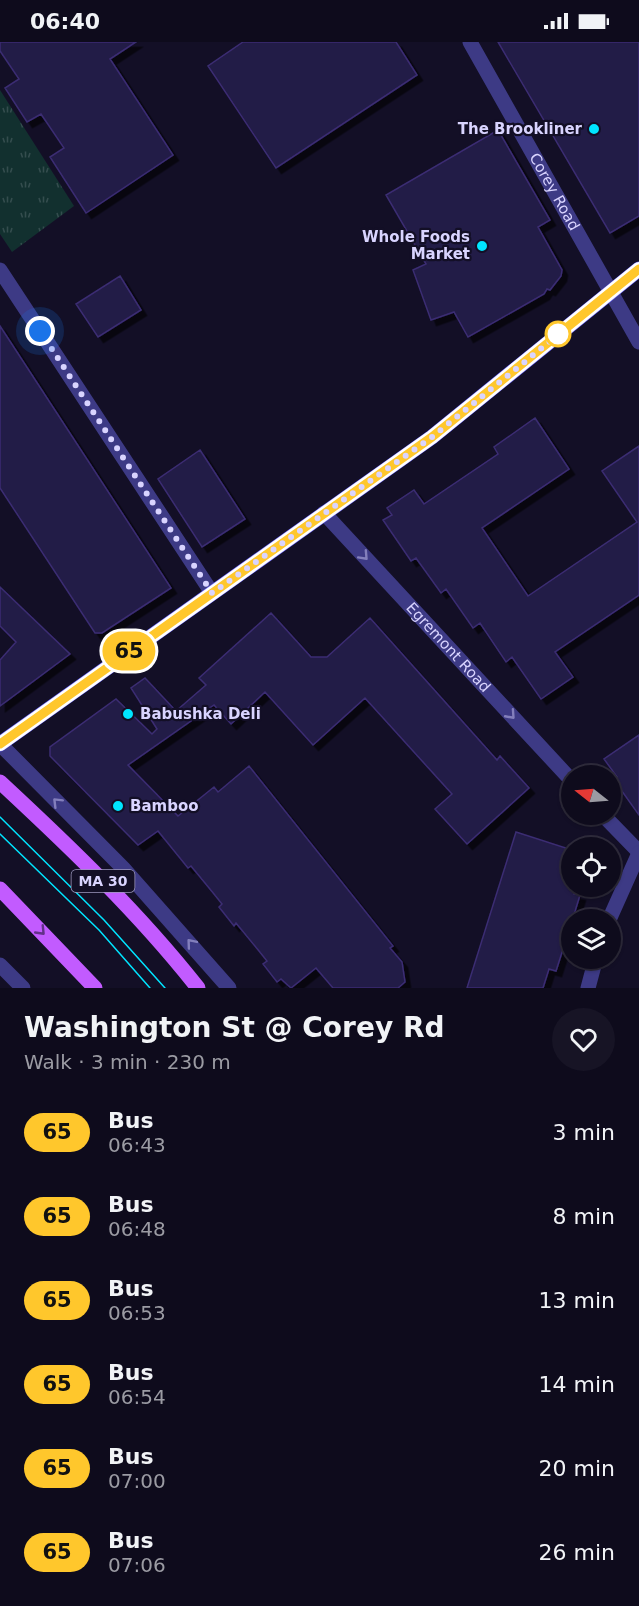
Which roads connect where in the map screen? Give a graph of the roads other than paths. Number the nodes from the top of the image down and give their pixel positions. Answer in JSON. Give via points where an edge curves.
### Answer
{"nodes":[{"id":1,"x":470,"y":42,"type":"edge"},
{"id":2,"x":639,"y":269,"type":"edge"},
{"id":3,"x":0,"y":270,"type":"edge"},
{"id":4,"x":610,"y":291,"type":"junction"},
{"id":5,"x":639,"y":342,"type":"edge"},
{"id":6,"x":324,"y":513,"type":"junction"},
{"id":7,"x":212,"y":593,"type":"junction"},
{"id":8,"x":0,"y":744,"type":"edge"},
{"id":9,"x":561,"y":770,"type":"edge"},
{"id":10,"x":0,"y":782,"type":"edge"},
{"id":11,"x":612,"y":825,"type":"edge"},
{"id":12,"x":639,"y":853,"type":"edge"},
{"id":13,"x":0,"y":889,"type":"edge"},
{"id":14,"x":614,"y":909,"type":"edge"},
{"id":15,"x":0,"y":965,"type":"edge"},
{"id":16,"x":593,"y":969,"type":"edge"},
{"id":17,"x":23,"y":988,"type":"edge"},
{"id":18,"x":95,"y":988,"type":"edge"},
{"id":19,"x":198,"y":988,"type":"edge"},
{"id":20,"x":228,"y":988,"type":"edge"},
{"id":21,"x":588,"y":988,"type":"edge"}],
"edges":[{"from":1,"to":4,"type":"street","name":"Corey Road"},
{"from":2,"to":4,"type":"main road"},
{"from":3,"to":7,"type":"street"},
{"from":4,"to":5,"type":"street","name":"Corey Road"},
{"from":4,"to":6,"type":"main road","via":[[474,405]]},
{"from":6,"to":7,"type":"main road"},
{"from":6,"to":9,"type":"street","name":"Egremont Road","one_way":true},
{"from":7,"to":8,"type":"main road"},
{"from":20,"to":8,"type":"street","one_way":true,"via":[[130,877]]},
{"from":10,"to":19,"type":"main road","number":"MA 30","via":[[87,863]]},
{"from":11,"to":12,"type":"street"},
{"from":12,"to":14,"type":"street"},
{"from":13,"to":18,"type":"main road","one_way":true},
{"from":15,"to":17,"type":"street"},
{"from":16,"to":21,"type":"street"}]}
